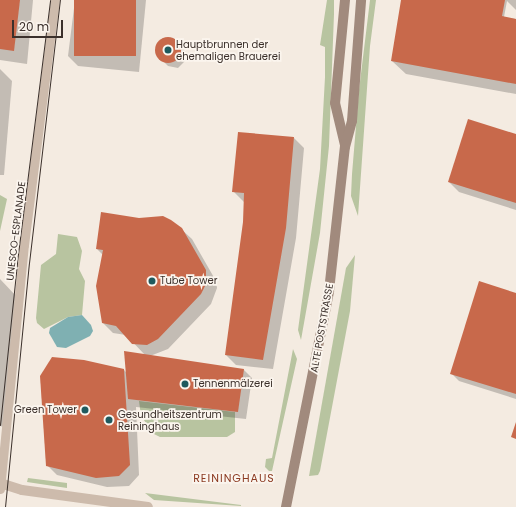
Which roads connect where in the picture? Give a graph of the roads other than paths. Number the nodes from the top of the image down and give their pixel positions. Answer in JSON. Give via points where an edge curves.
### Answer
{"nodes":[{"id":1,"x":55,"y":0,"type":"edge"},
{"id":2,"x":344,"y":0,"type":"edge"},
{"id":3,"x":361,"y":0,"type":"edge"},
{"id":4,"x":345,"y":147,"type":"junction"},
{"id":5,"x":0,"y":483,"type":"edge"},
{"id":6,"x":0,"y":489,"type":"edge"},
{"id":7,"x":148,"y":507,"type":"edge"},
{"id":8,"x":286,"y":507,"type":"edge"}],
"edges":[{"from":1,"to":5,"type":"lane","name":"UNESCO-ESPLANADE","via":[[24,245]]},
{"from":2,"to":4,"type":"main road","name":"ALTE POSTSTRASSE","via":[[335,103]]},
{"from":3,"to":4,"type":"main road","name":"ALTE POSTSTRASSE","via":[[352,121]]},
{"from":4,"to":8,"type":"main road","name":"ALTE POSTSTRASSE","via":[[330,291]]},
{"from":5,"to":6,"type":"lane","name":"UNESCO-ESPLANADE"},
{"from":5,"to":7,"type":"street","via":[[22,490]]}]}
